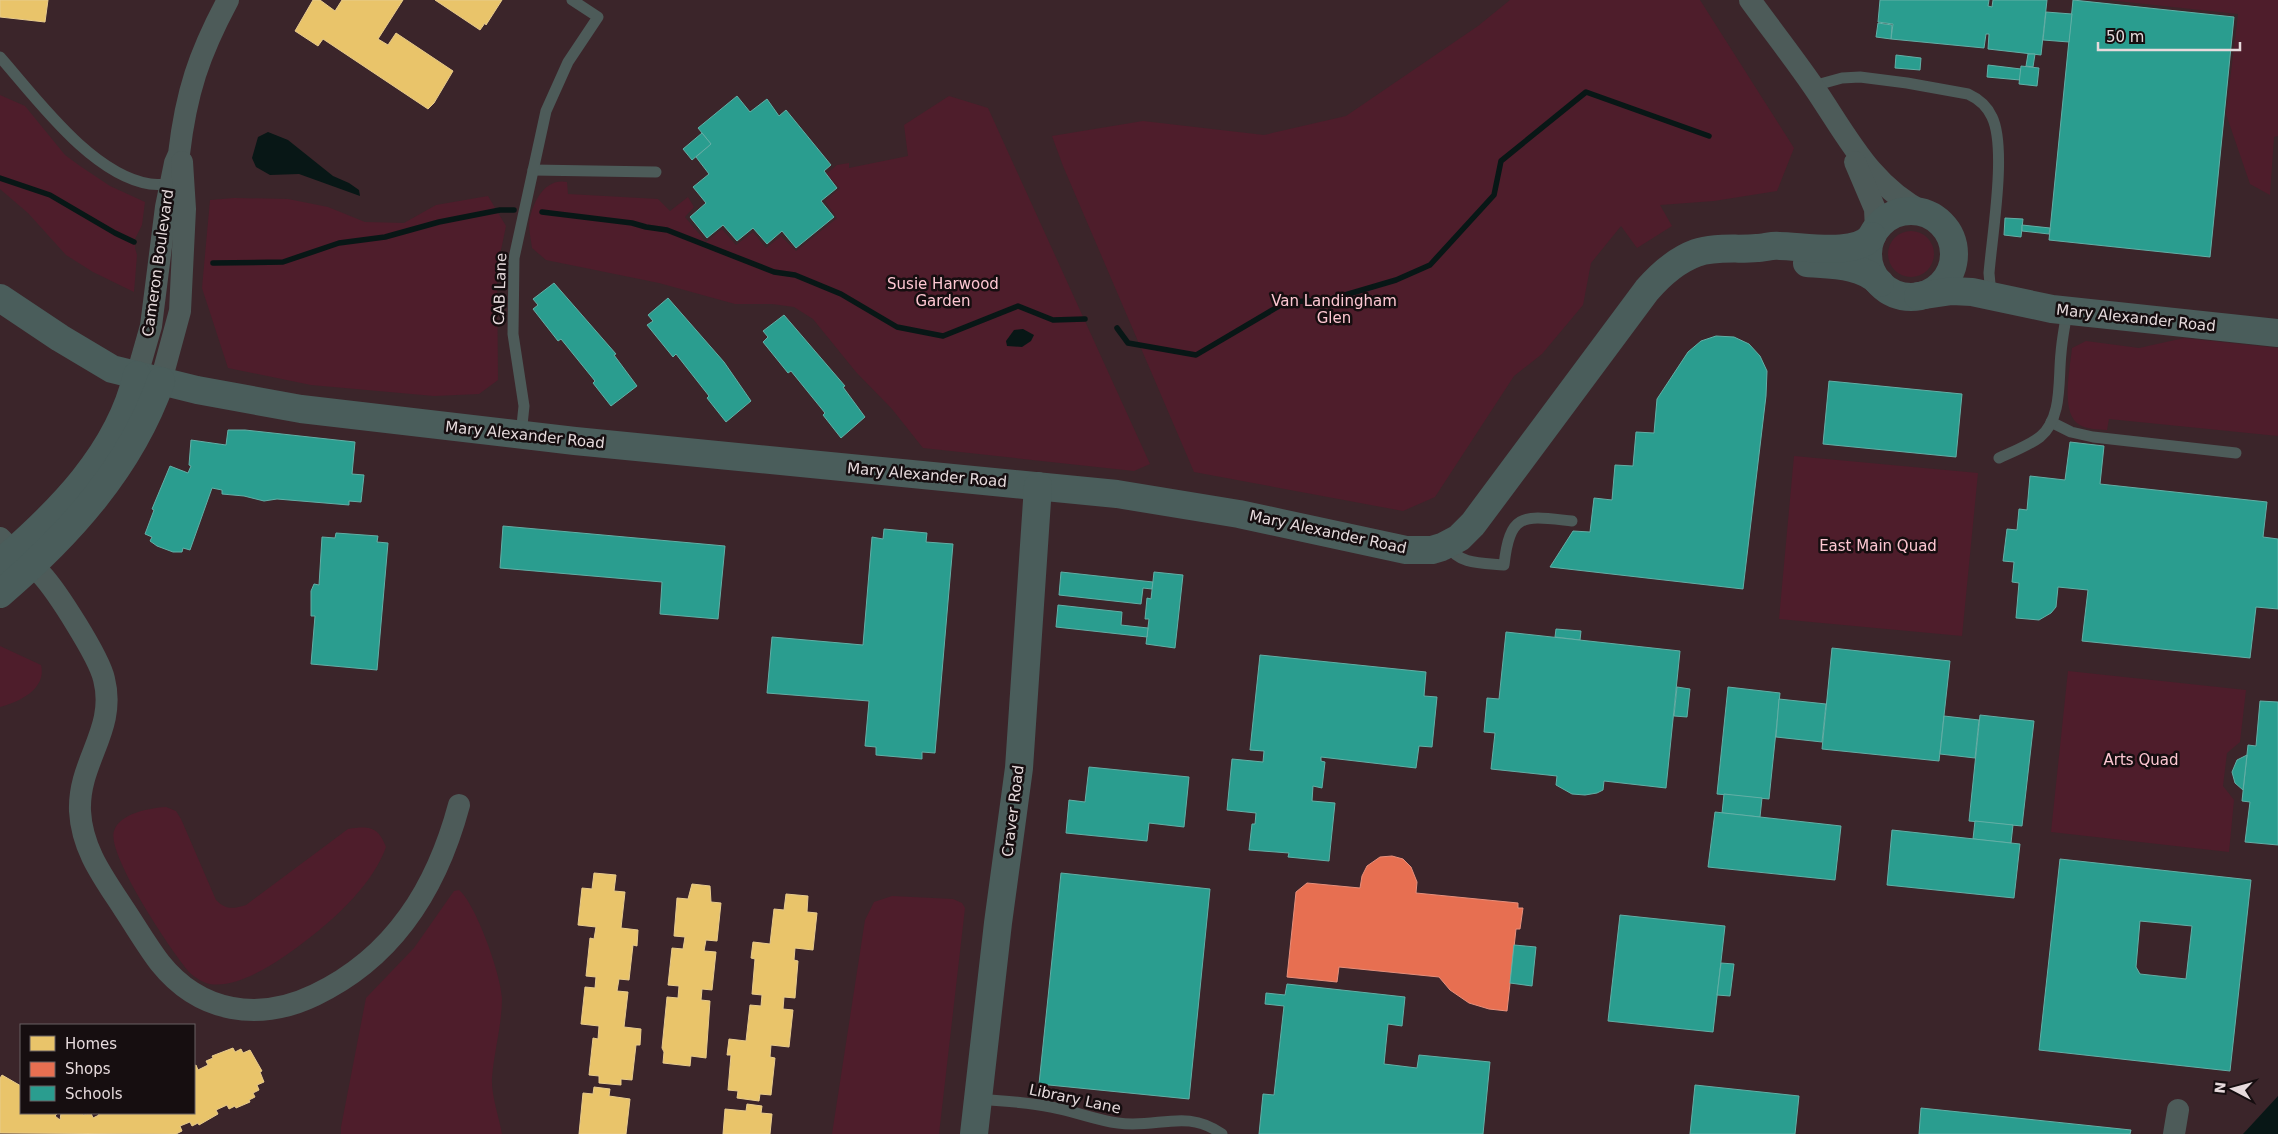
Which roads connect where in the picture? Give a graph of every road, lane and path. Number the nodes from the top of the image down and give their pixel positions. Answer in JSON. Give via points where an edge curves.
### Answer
{"nodes":[{"id":1,"x":228,"y":0,"type":"edge"},
{"id":2,"x":572,"y":0,"type":"edge"},
{"id":3,"x":1750,"y":0,"type":"edge"},
{"id":4,"x":0,"y":57,"type":"edge"},
{"id":5,"x":1813,"y":86,"type":"junction"},
{"id":6,"x":1846,"y":138,"type":"junction"},
{"id":7,"x":533,"y":170,"type":"junction"},
{"id":8,"x":656,"y":172,"type":"dead end"},
{"id":9,"x":177,"y":185,"type":"junction"},
{"id":10,"x":1924,"y":213,"type":"junction"},
{"id":11,"x":1874,"y":233,"type":"junction"},
{"id":12,"x":1952,"y":243,"type":"junction"},
{"id":13,"x":1737,"y":249,"type":"junction"},
{"id":14,"x":1880,"y":283,"type":"junction"},
{"id":15,"x":1995,"y":295,"type":"junction"},
{"id":16,"x":1918,"y":296,"type":"junction"},
{"id":17,"x":0,"y":298,"type":"edge"},
{"id":18,"x":2067,"y":311,"type":"junction"},
{"id":19,"x":2278,"y":333,"type":"edge"},
{"id":20,"x":149,"y":378,"type":"junction"},
{"id":21,"x":2050,"y":422,"type":"junction"},
{"id":22,"x":521,"y":435,"type":"junction"},
{"id":23,"x":2236,"y":453,"type":"dead end"},
{"id":24,"x":1999,"y":458,"type":"dead end"},
{"id":25,"x":1038,"y":486,"type":"junction"},
{"id":26,"x":1572,"y":522,"type":"dead end"},
{"id":27,"x":1448,"y":545,"type":"junction"},
{"id":28,"x":12,"y":554,"type":"edge"},
{"id":29,"x":0,"y":594,"type":"edge"},
{"id":30,"x":460,"y":805,"type":"dead end"},
{"id":31,"x":978,"y":1099,"type":"junction"},
{"id":32,"x":2178,"y":1110,"type":"dead end"},
{"id":33,"x":974,"y":1134,"type":"edge"},
{"id":34,"x":1222,"y":1134,"type":"edge"},
{"id":35,"x":2174,"y":1134,"type":"edge"}],
"edges":[{"from":1,"to":9,"type":"street","name":"Cameron Boulevard","via":[[196,67],[184,118]]},
{"from":2,"to":7,"type":"lane","name":"CAB Lane","via":[[598,16],[560,76],[546,111]]},
{"from":3,"to":5,"type":"street"},
{"from":4,"to":9,"type":"lane","via":[[87,152],[127,177],[150,184]]},
{"from":5,"to":6,"type":"street"},
{"from":5,"to":15,"type":"lane","via":[[1850,77],[1907,83],[1968,94],[1987,108],[1995,123],[1997,137],[1997,193],[1989,273]]},
{"from":6,"to":10,"type":"street","via":[[1888,190]]},
{"from":6,"to":11,"type":"street","via":[[1873,200]]},
{"from":7,"to":8,"type":"lane"},
{"from":7,"to":22,"type":"lane","name":"CAB Lane","via":[[513,268],[514,334],[524,406]]},
{"from":9,"to":20,"type":"street","name":"Cameron Boulevard","via":[[180,311]]},
{"from":10,"to":11,"type":"street","name":"Mary Alexander Road","via":[[1897,214],[1885,220]]},
{"from":10,"to":12,"type":"street","name":"Mary Alexander Road","via":[[1942,224]]},
{"from":11,"to":13,"type":"street","name":"Mary Alexander Road","via":[[1863,244],[1832,249],[1778,246]]},
{"from":11,"to":14,"type":"street","via":[[1868,257]]},
{"from":12,"to":15,"type":"street","name":"Mary Alexander Road","via":[[1967,273]]},
{"from":12,"to":16,"type":"street","via":[[1952,264],[1947,277],[1932,291]]},
{"from":13,"to":14,"type":"street","name":"Mary Alexander Road","via":[[1784,260],[1860,270]]},
{"from":13,"to":27,"type":"street","name":"Mary Alexander Road","via":[[1696,253],[1675,264],[1655,281],[1473,524]]},
{"from":14,"to":16,"type":"street","name":"Mary Alexander Road","via":[[1897,294]]},
{"from":15,"to":16,"type":"street","name":"Mary Alexander Road","via":[[1952,291]]},
{"from":15,"to":18,"type":"street","name":"Mary Alexander Road"},
{"from":17,"to":20,"type":"street","name":"Mary Alexander Road","via":[[112,369]]},
{"from":18,"to":19,"type":"street","name":"Mary Alexander Road"},
{"from":18,"to":21,"type":"lane","via":[[2057,404]]},
{"from":20,"to":22,"type":"street","name":"Mary Alexander Road","via":[[301,410]]},
{"from":20,"to":28,"type":"street","name":"Cameron Boulevard","via":[[138,433],[108,483],[80,518]]},
{"from":21,"to":23,"type":"lane","via":[[2071,432],[2093,437]]},
{"from":21,"to":24,"type":"lane","via":[[2041,436]]},
{"from":22,"to":25,"type":"street","name":"Mary Alexander Road"},
{"from":25,"to":27,"type":"street","name":"Mary Alexander Road","via":[[1168,501],[1390,548],[1427,550]]},
{"from":25,"to":31,"type":"street","name":"Craver Road","via":[[1019,768]]},
{"from":26,"to":27,"type":"lane","via":[[1533,518],[1520,522],[1507,538],[1504,565],[1463,560],[1455,556]]},
{"from":28,"to":29,"type":"street","name":"Cameron Boulevard"},
{"from":28,"to":30,"type":"street","via":[[45,579],[87,643],[105,681],[106,718],[88,761],[80,793],[81,820],[88,850],[99,872],[160,963],[184,987],[200,997],[240,1009],[276,1009],[314,995],[354,971],[398,931],[419,902],[439,866]]},
{"from":31,"to":33,"type":"street","name":"Craver Road"},
{"from":31,"to":34,"type":"lane","name":"Library Lane","via":[[1050,1106],[1126,1124],[1188,1120],[1206,1124]]},
{"from":32,"to":35,"type":"street"}]}
